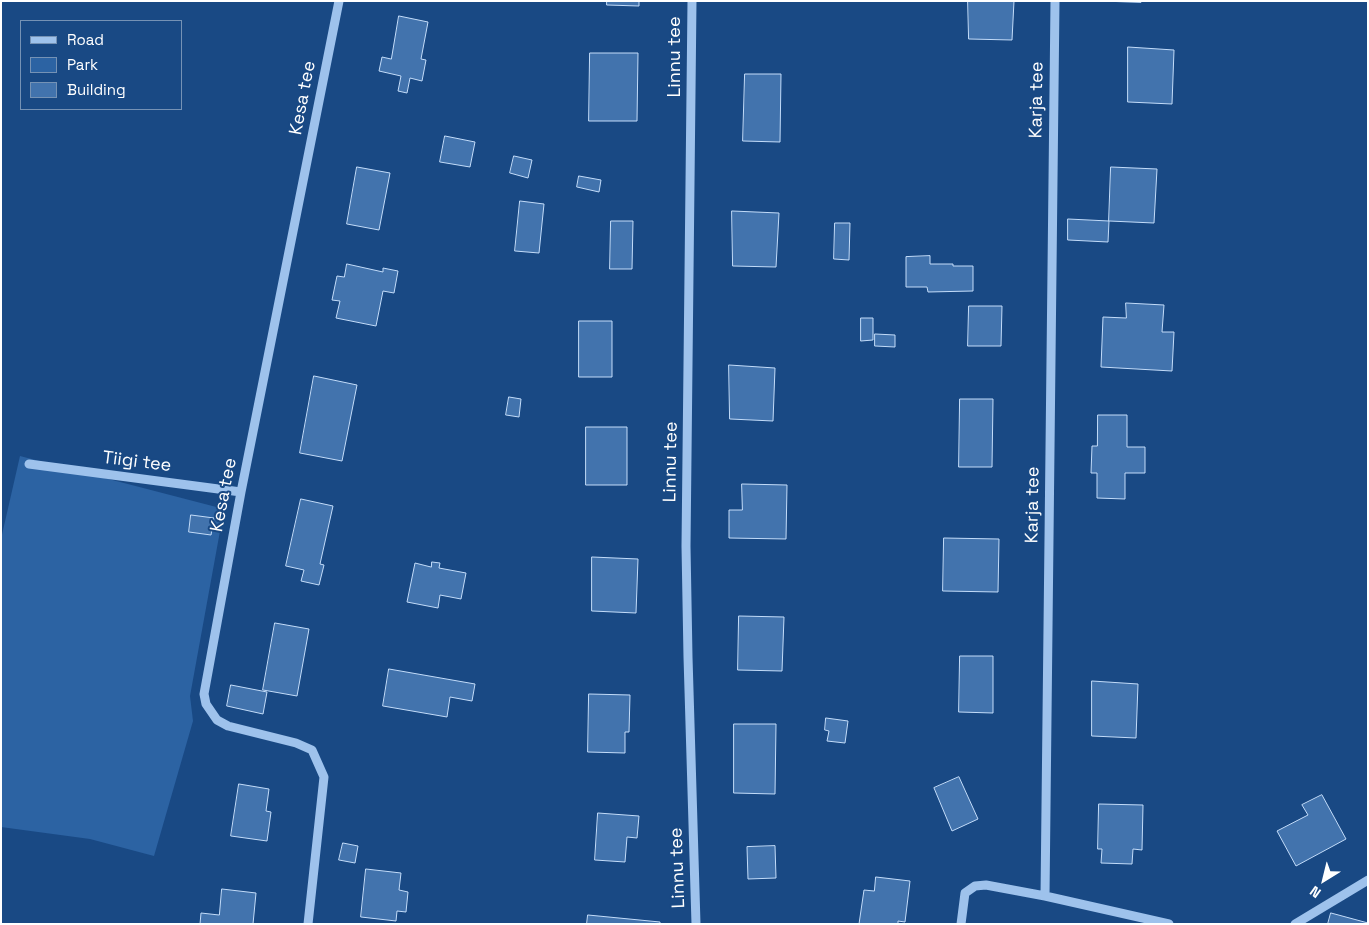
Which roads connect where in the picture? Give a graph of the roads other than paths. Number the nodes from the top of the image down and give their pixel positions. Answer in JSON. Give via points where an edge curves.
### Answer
{"nodes":[{"id":1,"x":339,"y":1,"type":"edge"},
{"id":2,"x":692,"y":1,"type":"edge"},
{"id":3,"x":1055,"y":1,"type":"edge"},
{"id":4,"x":29,"y":464,"type":"dead end"},
{"id":5,"x":241,"y":492,"type":"junction"},
{"id":6,"x":1368,"y":880,"type":"edge"},
{"id":7,"x":1045,"y":896,"type":"junction"},
{"id":8,"x":308,"y":924,"type":"edge"},
{"id":9,"x":696,"y":924,"type":"edge"},
{"id":10,"x":961,"y":924,"type":"edge"},
{"id":11,"x":1169,"y":924,"type":"edge"},
{"id":12,"x":1295,"y":924,"type":"edge"}],
"edges":[{"from":1,"to":5,"type":"street","name":"Kesa tee"},
{"from":2,"to":9,"type":"street","name":"Linnu tee","via":[[686,546]]},
{"from":3,"to":7,"type":"street","name":"Karja tee"},
{"from":4,"to":5,"type":"street","name":"Tiigi tee"},
{"from":5,"to":8,"type":"street","name":"Kesa tee","via":[[204,694],[206,704],[217,720],[228,726],[296,743],[312,750],[320,765],[324,777]]},
{"from":6,"to":12,"type":"street"},
{"from":7,"to":10,"type":"street","via":[[976,886],[965,893]]},
{"from":7,"to":11,"type":"street"}]}
